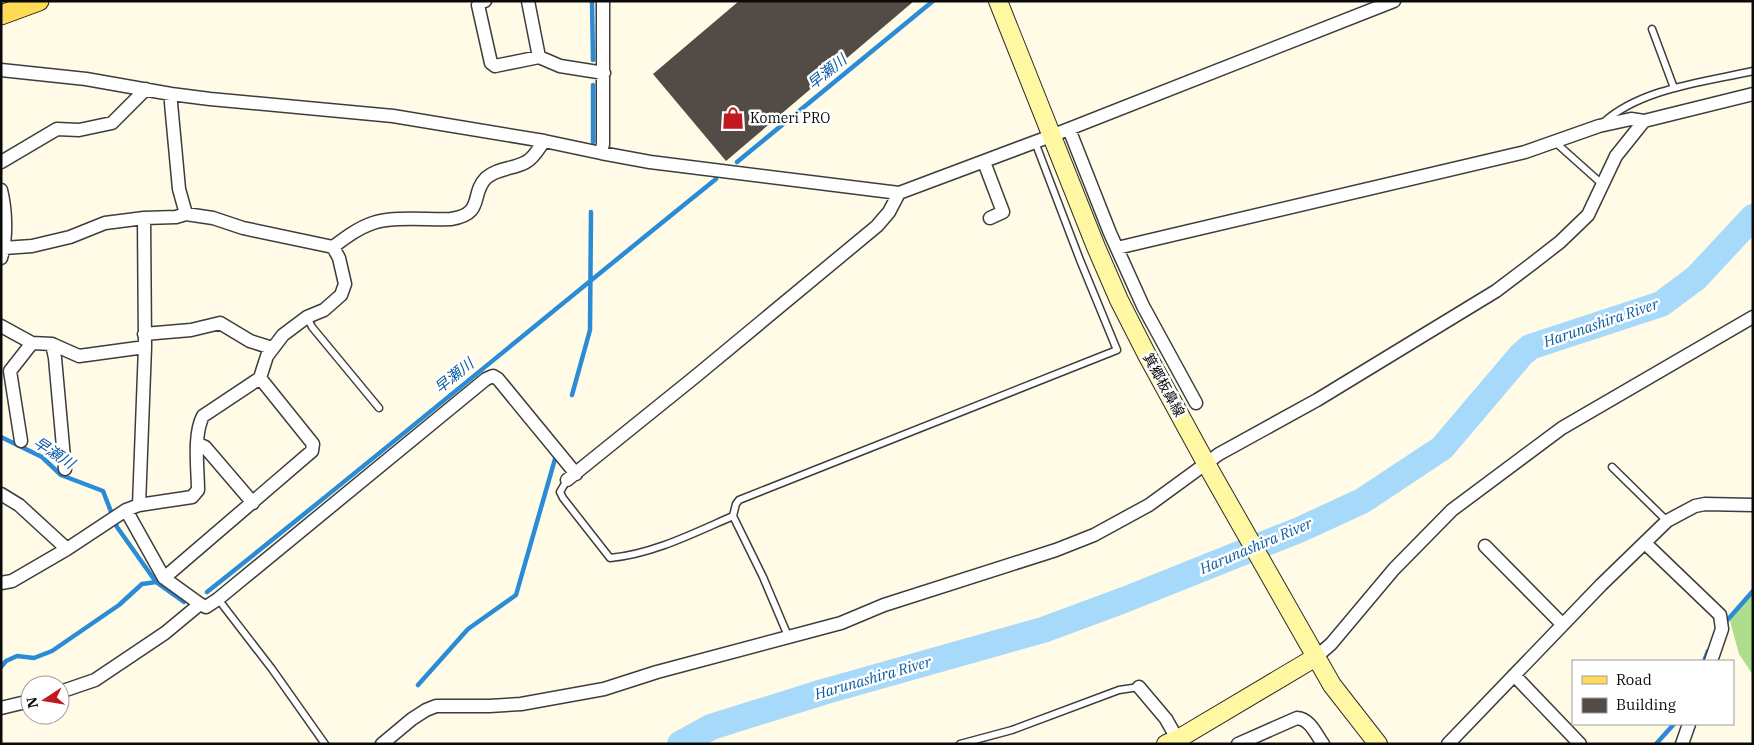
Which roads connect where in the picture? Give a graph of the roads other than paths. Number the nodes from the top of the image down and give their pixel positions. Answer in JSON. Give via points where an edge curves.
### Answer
{"nodes":[{"id":1,"x":38,"y":1,"type":"edge"},
{"id":2,"x":486,"y":1,"type":"edge"},
{"id":3,"x":528,"y":1,"type":"edge"},
{"id":4,"x":603,"y":1,"type":"edge"},
{"id":5,"x":998,"y":1,"type":"edge"},
{"id":6,"x":1394,"y":1,"type":"edge"},
{"id":7,"x":1,"y":15,"type":"edge"},
{"id":8,"x":1652,"y":29,"type":"dead end"},
{"id":9,"x":539,"y":57,"type":"junction"},
{"id":10,"x":1,"y":70,"type":"edge"},
{"id":11,"x":1753,"y":71,"type":"edge"},
{"id":12,"x":604,"y":73,"type":"junction"},
{"id":13,"x":1674,"y":88,"type":"junction"},
{"id":14,"x":146,"y":89,"type":"junction"},
{"id":15,"x":171,"y":94,"type":"junction"},
{"id":16,"x":1753,"y":94,"type":"edge"},
{"id":17,"x":1644,"y":121,"type":"junction"},
{"id":18,"x":1599,"y":126,"type":"junction"},
{"id":19,"x":1069,"y":129,"type":"junction"},
{"id":20,"x":1043,"y":139,"type":"junction"},
{"id":21,"x":544,"y":141,"type":"junction"},
{"id":22,"x":1555,"y":142,"type":"junction"},
{"id":23,"x":601,"y":153,"type":"junction"},
{"id":24,"x":1,"y":162,"type":"edge"},
{"id":25,"x":984,"y":162,"type":"junction"},
{"id":26,"x":1602,"y":184,"type":"junction"},
{"id":27,"x":1,"y":190,"type":"edge"},
{"id":28,"x":900,"y":193,"type":"junction"},
{"id":29,"x":186,"y":214,"type":"junction"},
{"id":30,"x":144,"y":218,"type":"junction"},
{"id":31,"x":990,"y":218,"type":"dead end"},
{"id":32,"x":333,"y":247,"type":"junction"},
{"id":33,"x":1117,"y":248,"type":"junction"},
{"id":34,"x":3,"y":253,"type":"edge"},
{"id":35,"x":307,"y":317,"type":"junction"},
{"id":36,"x":1753,"y":317,"type":"edge"},
{"id":37,"x":1,"y":326,"type":"edge"},
{"id":38,"x":144,"y":341,"type":"junction"},
{"id":39,"x":32,"y":343,"type":"junction"},
{"id":40,"x":52,"y":344,"type":"junction"},
{"id":41,"x":272,"y":348,"type":"junction"},
{"id":42,"x":260,"y":378,"type":"junction"},
{"id":43,"x":1196,"y":403,"type":"dead end"},
{"id":44,"x":379,"y":408,"type":"dead end"},
{"id":45,"x":21,"y":441,"type":"dead end"},
{"id":46,"x":198,"y":444,"type":"junction"},
{"id":47,"x":1612,"y":467,"type":"dead end"},
{"id":48,"x":1209,"y":468,"type":"junction"},
{"id":49,"x":65,"y":469,"type":"dead end"},
{"id":50,"x":571,"y":477,"type":"junction"},
{"id":51,"x":1,"y":494,"type":"edge"},
{"id":52,"x":253,"y":503,"type":"junction"},
{"id":53,"x":139,"y":505,"type":"junction"},
{"id":54,"x":1753,"y":505,"type":"edge"},
{"id":55,"x":126,"y":510,"type":"junction"},
{"id":56,"x":733,"y":516,"type":"junction"},
{"id":57,"x":1667,"y":521,"type":"junction"},
{"id":58,"x":1645,"y":543,"type":"junction"},
{"id":59,"x":1485,"y":546,"type":"dead end"},
{"id":60,"x":68,"y":549,"type":"junction"},
{"id":61,"x":164,"y":578,"type":"junction"},
{"id":62,"x":1,"y":583,"type":"edge"},
{"id":63,"x":218,"y":599,"type":"junction"},
{"id":64,"x":200,"y":604,"type":"junction"},
{"id":65,"x":1562,"y":624,"type":"junction"},
{"id":66,"x":788,"y":636,"type":"junction"},
{"id":67,"x":1316,"y":657,"type":"junction"},
{"id":68,"x":1711,"y":660,"type":"edge"},
{"id":69,"x":1514,"y":675,"type":"junction"},
{"id":70,"x":1139,"y":687,"type":"joint"},
{"id":71,"x":70,"y":689,"type":"edge"},
{"id":72,"x":20,"y":703,"type":"edge"},
{"id":73,"x":1,"y":708,"type":"edge"},
{"id":74,"x":1689,"y":725,"type":"edge"},
{"id":75,"x":1175,"y":742,"type":"edge"},
{"id":76,"x":325,"y":744,"type":"edge"},
{"id":77,"x":382,"y":744,"type":"edge"},
{"id":78,"x":960,"y":744,"type":"edge"},
{"id":79,"x":1238,"y":744,"type":"edge"},
{"id":80,"x":1323,"y":744,"type":"edge"},
{"id":81,"x":1378,"y":744,"type":"edge"},
{"id":82,"x":1448,"y":744,"type":"edge"},
{"id":83,"x":1580,"y":744,"type":"edge"},
{"id":84,"x":1682,"y":744,"type":"edge"}],
"edges":[{"from":1,"to":7,"type":"main road"},
{"from":2,"to":9,"type":"street","via":[[478,5],[491,63],[495,66]]},
{"from":3,"to":9,"type":"street"},
{"from":4,"to":12,"type":"street"},
{"from":5,"to":20,"type":"main road","name":"箕郷板鼻線"},
{"from":6,"to":19,"type":"street"},
{"from":8,"to":13,"type":"lane"},
{"from":9,"to":12,"type":"street","via":[[560,66]]},
{"from":10,"to":14,"type":"street"},
{"from":11,"to":13,"type":"lane"},
{"from":12,"to":23,"type":"street"},
{"from":13,"to":18,"type":"lane","via":[[1614,113]]},
{"from":14,"to":15,"type":"street"},
{"from":14,"to":24,"type":"street","via":[[112,123],[79,130],[57,129]]},
{"from":15,"to":21,"type":"street","via":[[393,116]]},
{"from":15,"to":29,"type":"street","via":[[179,189]]},
{"from":16,"to":17,"type":"street"},
{"from":17,"to":18,"type":"street","via":[[1631,119]]},
{"from":17,"to":26,"type":"street","via":[[1616,156]]},
{"from":18,"to":22,"type":"street"},
{"from":19,"to":20,"type":"street"},
{"from":19,"to":33,"type":"street"},
{"from":20,"to":25,"type":"street"},
{"from":20,"to":48,"type":"main road","name":"箕郷板鼻線","via":[[1119,300]]},
{"from":20,"to":56,"type":"lane","via":[[1080,260],[1117,350],[739,500]]},
{"from":21,"to":23,"type":"street"},
{"from":21,"to":32,"type":"street","via":[[527,162],[485,179],[471,212],[460,218],[373,223]]},
{"from":22,"to":26,"type":"lane"},
{"from":22,"to":33,"type":"street"},
{"from":23,"to":28,"type":"street"},
{"from":25,"to":28,"type":"street"},
{"from":25,"to":31,"type":"street","via":[[1003,212]]},
{"from":26,"to":48,"type":"street","via":[[1588,215],[1496,291],[1317,400],[1219,454]]},
{"from":27,"to":34,"type":"street","via":[[4,201]]},
{"from":28,"to":50,"type":"street","via":[[878,226]]},
{"from":29,"to":30,"type":"street"},
{"from":29,"to":32,"type":"street"},
{"from":30,"to":34,"type":"street","via":[[105,223],[70,237]]},
{"from":30,"to":38,"type":"street"},
{"from":32,"to":35,"type":"street","via":[[345,284],[335,301]]},
{"from":33,"to":43,"type":"street","via":[[1143,306]]},
{"from":35,"to":41,"type":"street","via":[[288,330]]},
{"from":35,"to":44,"type":"lane"},
{"from":36,"to":67,"type":"street","via":[[1562,428],[1452,510],[1394,569],[1331,644]]},
{"from":37,"to":39,"type":"street"},
{"from":38,"to":40,"type":"street","via":[[79,356]]},
{"from":38,"to":41,"type":"street","via":[[220,323],[250,341]]},
{"from":38,"to":53,"type":"street"},
{"from":39,"to":40,"type":"street"},
{"from":39,"to":45,"type":"street","via":[[10,371]]},
{"from":40,"to":49,"type":"street"},
{"from":41,"to":42,"type":"street"},
{"from":42,"to":46,"type":"street","via":[[203,416],[199,423]]},
{"from":42,"to":52,"type":"street","via":[[313,444],[312,451]]},
{"from":46,"to":52,"type":"street"},
{"from":46,"to":53,"type":"street","via":[[198,490],[192,497]]},
{"from":47,"to":57,"type":"lane"},
{"from":48,"to":66,"type":"street","via":[[1094,535],[884,605],[841,623]]},
{"from":48,"to":67,"type":"main road","name":"箕郷板鼻線"},
{"from":50,"to":56,"type":"lane","via":[[560,492],[610,558],[664,545]]},
{"from":50,"to":63,"type":"street","via":[[498,378],[493,376]]},
{"from":51,"to":60,"type":"street","via":[[18,504]]},
{"from":52,"to":61,"type":"street"},
{"from":53,"to":55,"type":"street"},
{"from":54,"to":57,"type":"street","via":[[1705,504]]},
{"from":55,"to":60,"type":"street"},
{"from":55,"to":61,"type":"street"},
{"from":56,"to":66,"type":"lane"},
{"from":57,"to":58,"type":"street"},
{"from":58,"to":65,"type":"street"},
{"from":58,"to":68,"type":"street","via":[[1720,615],[1722,629]]},
{"from":59,"to":65,"type":"street"},
{"from":60,"to":62,"type":"street","via":[[12,581]]},
{"from":61,"to":64,"type":"street"},
{"from":63,"to":64,"type":"street","via":[[206,607]]},
{"from":63,"to":76,"type":"lane"},
{"from":64,"to":71,"type":"street","via":[[165,633],[95,680]]},
{"from":65,"to":69,"type":"street"},
{"from":66,"to":77,"type":"street","via":[[604,689],[521,704],[436,706],[412,719]]},
{"from":67,"to":75,"type":"main road"},
{"from":67,"to":81,"type":"main road","name":"箕郷板鼻線","via":[[1332,685]]},
{"from":69,"to":82,"type":"street"},
{"from":69,"to":83,"type":"street"},
{"from":70,"to":75,"type":"street","via":[[1166,719]]},
{"from":70,"to":78,"type":"lane","via":[[1120,690],[1012,730]]},
{"from":72,"to":73,"type":"street"},
{"from":74,"to":84,"type":"street"},
{"from":79,"to":80,"type":"street","via":[[1303,718]]}]}
